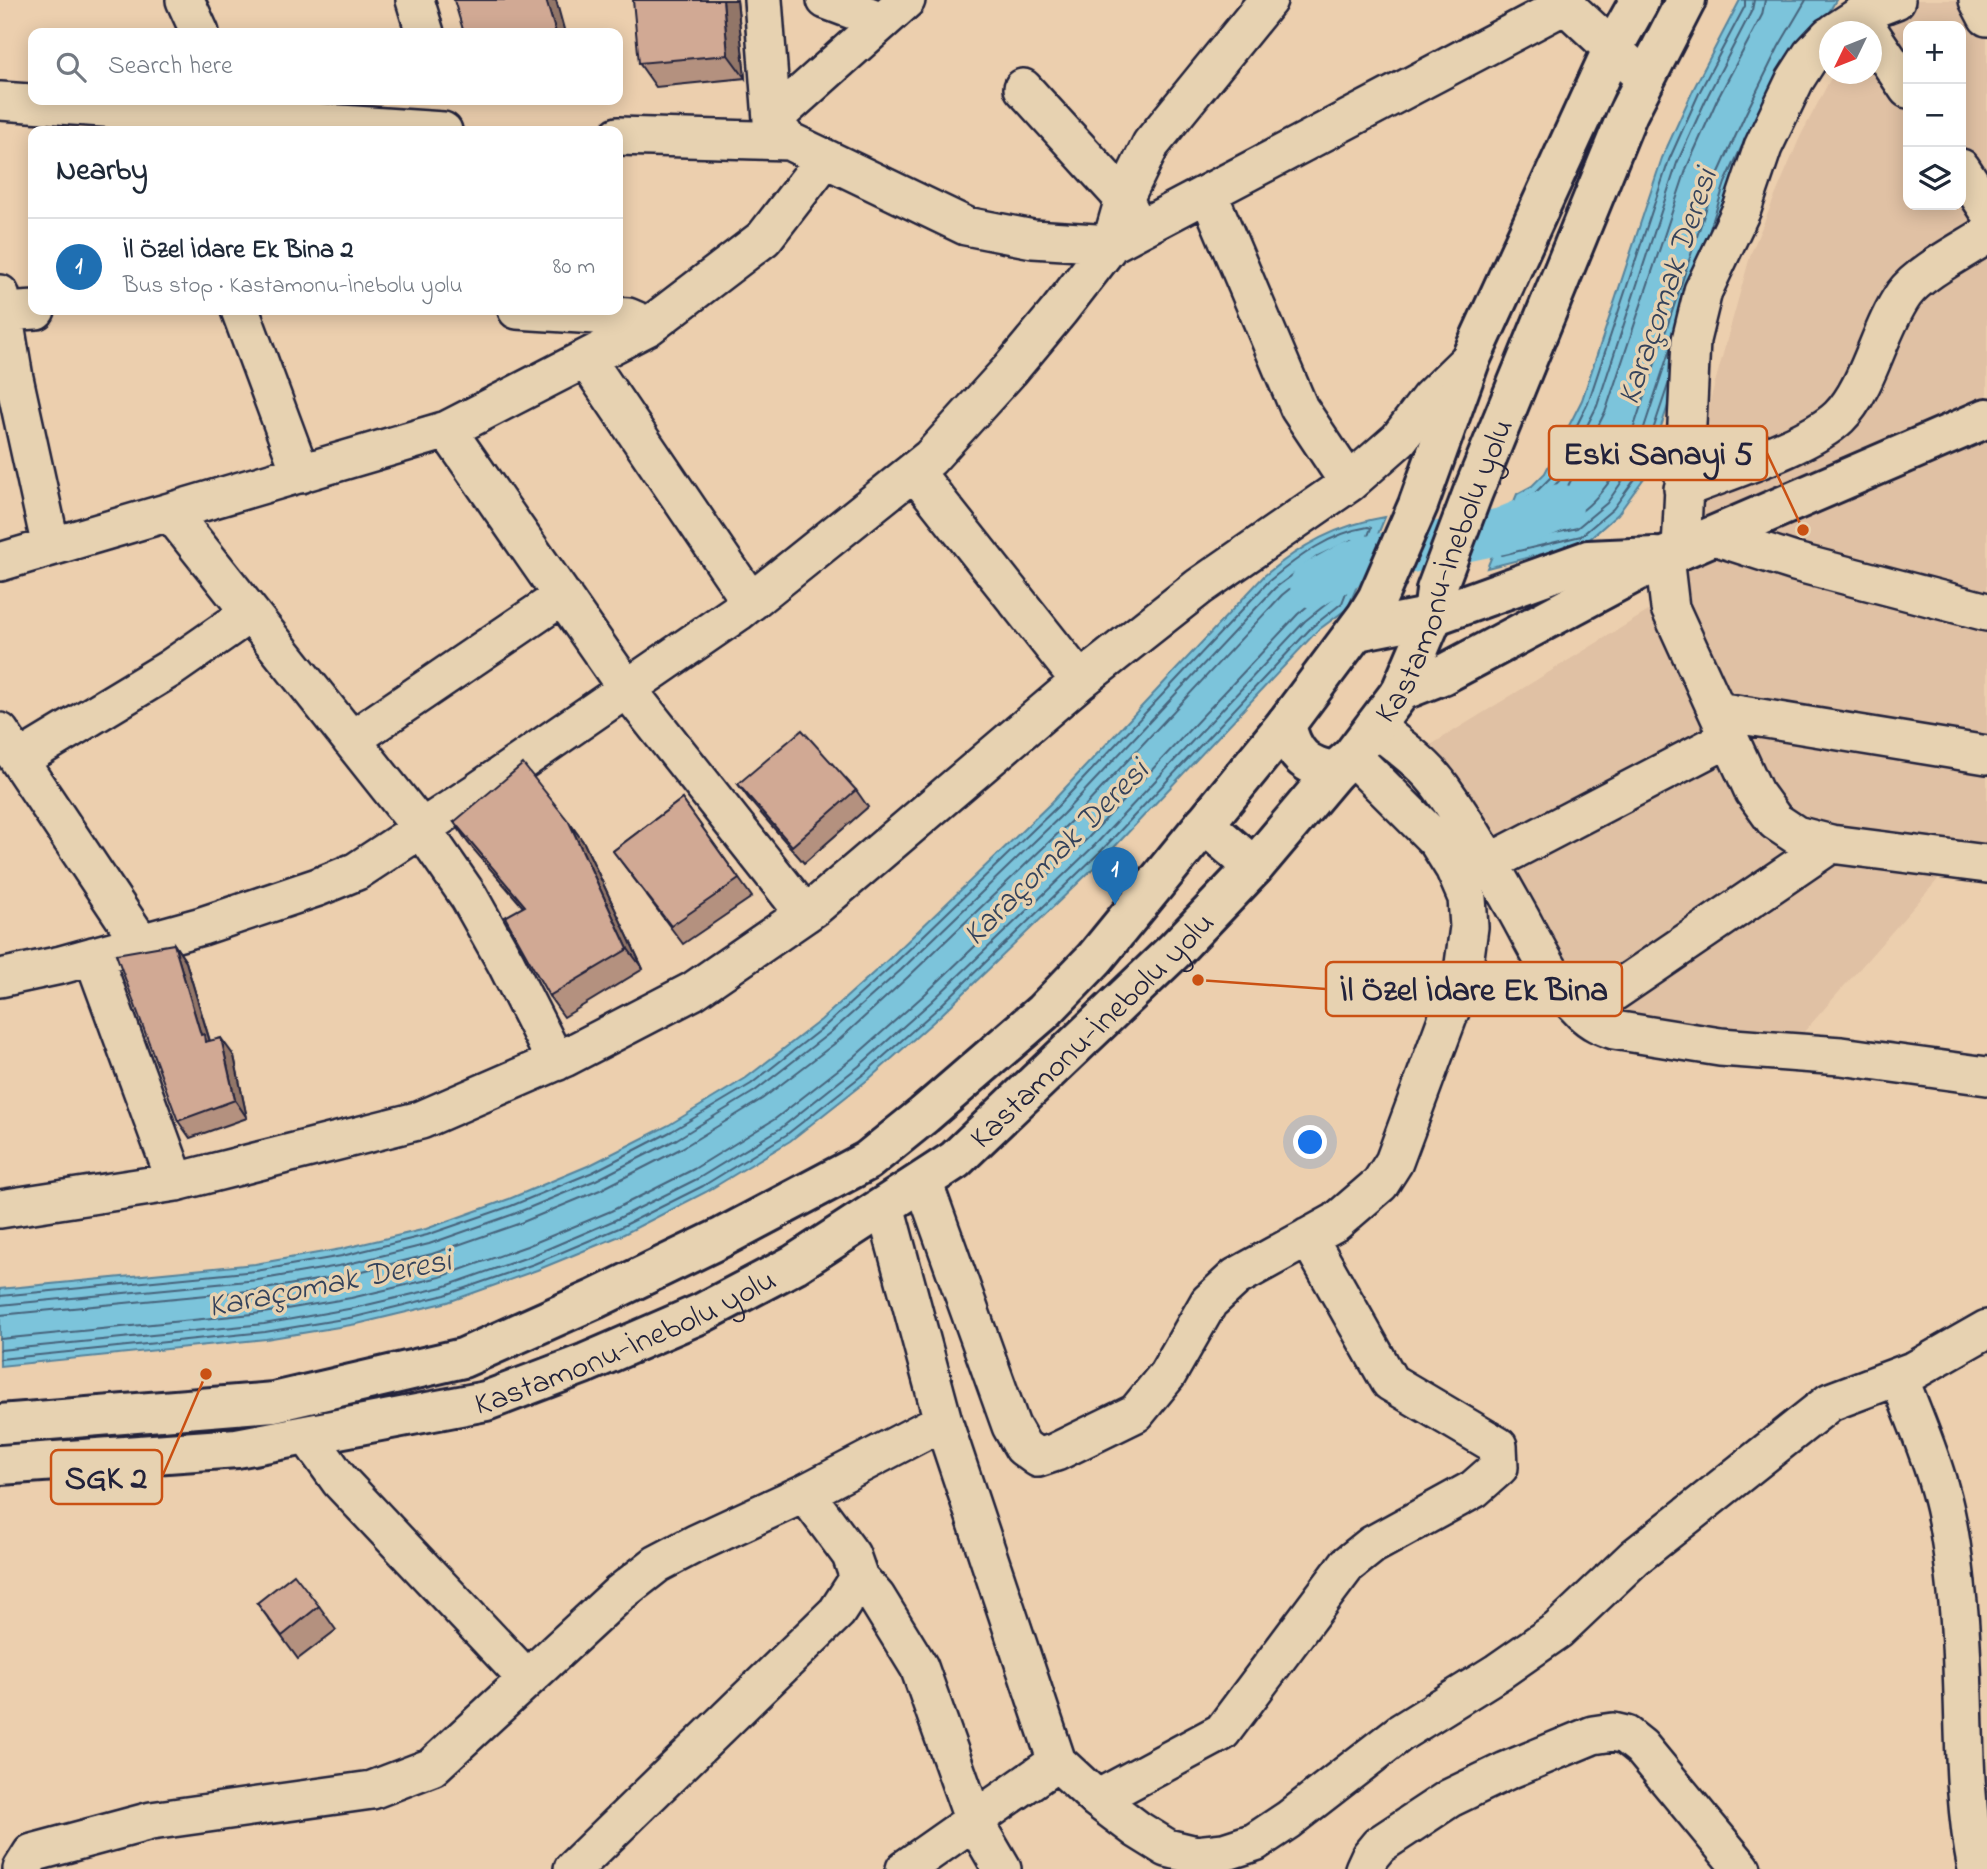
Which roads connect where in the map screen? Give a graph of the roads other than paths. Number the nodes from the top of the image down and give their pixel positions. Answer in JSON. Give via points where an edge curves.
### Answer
{"nodes":[{"id":1,"x":185,"y":0,"type":"edge"},
{"id":2,"x":415,"y":0,"type":"edge"},
{"id":3,"x":763,"y":0,"type":"edge"},
{"id":4,"x":826,"y":0,"type":"edge"},
{"id":5,"x":1640,"y":0,"type":"edge"},
{"id":6,"x":1686,"y":0,"type":"edge"},
{"id":7,"x":1896,"y":0,"type":"edge"},
{"id":8,"x":1978,"y":0,"type":"edge"},
{"id":9,"x":1564,"y":2,"type":"edge"},
{"id":10,"x":1250,"y":7,"type":"edge"},
{"id":11,"x":894,"y":11,"type":"edge"},
{"id":12,"x":1987,"y":17,"type":"edge"},
{"id":13,"x":1868,"y":21,"type":"edge"},
{"id":14,"x":198,"y":28,"type":"edge"},
{"id":15,"x":423,"y":28,"type":"edge"},
{"id":16,"x":1819,"y":47,"type":"edge"},
{"id":17,"x":1612,"y":50,"type":"junction"},
{"id":18,"x":1882,"y":57,"type":"edge"},
{"id":19,"x":1645,"y":79,"type":"junction"},
{"id":20,"x":1904,"y":84,"type":"edge"},
{"id":21,"x":1023,"y":88,"type":"dead end"},
{"id":22,"x":0,"y":101,"type":"edge"},
{"id":23,"x":28,"y":103,"type":"edge"},
{"id":24,"x":63,"y":105,"type":"edge"},
{"id":25,"x":445,"y":105,"type":"edge"},
{"id":26,"x":236,"y":116,"type":"edge"},
{"id":27,"x":374,"y":126,"type":"edge"},
{"id":28,"x":452,"y":126,"type":"edge"},
{"id":29,"x":781,"y":131,"type":"junction"},
{"id":30,"x":623,"y":136,"type":"edge"},
{"id":31,"x":824,"y":160,"type":"junction"},
{"id":32,"x":1966,"y":176,"type":"edge"},
{"id":33,"x":1208,"y":192,"type":"junction"},
{"id":34,"x":1987,"y":208,"type":"edge"},
{"id":35,"x":1124,"y":224,"type":"junction"},
{"id":36,"x":1987,"y":235,"type":"edge"},
{"id":37,"x":13,"y":305,"type":"edge"},
{"id":38,"x":242,"y":315,"type":"edge"},
{"id":39,"x":596,"y":315,"type":"edge"},
{"id":40,"x":649,"y":326,"type":"junction"},
{"id":41,"x":1471,"y":358,"type":"junction"},
{"id":42,"x":586,"y":359,"type":"junction"},
{"id":43,"x":1987,"y":418,"type":"edge"},
{"id":44,"x":447,"y":430,"type":"junction"},
{"id":45,"x":914,"y":471,"type":"junction"},
{"id":46,"x":301,"y":474,"type":"junction"},
{"id":47,"x":1349,"y":483,"type":"junction"},
{"id":48,"x":1683,"y":489,"type":"junction"},
{"id":49,"x":171,"y":513,"type":"junction"},
{"id":50,"x":51,"y":547,"type":"junction"},
{"id":51,"x":1686,"y":547,"type":"junction"},
{"id":52,"x":0,"y":562,"type":"edge"},
{"id":53,"x":563,"y":596,"type":"junction"},
{"id":54,"x":751,"y":602,"type":"junction"},
{"id":55,"x":1434,"y":603,"type":"junction"},
{"id":56,"x":1987,"y":612,"type":"edge"},
{"id":57,"x":250,"y":613,"type":"junction"},
{"id":58,"x":1357,"y":631,"type":"junction"},
{"id":59,"x":1080,"y":681,"type":"junction"},
{"id":60,"x":627,"y":689,"type":"junction"},
{"id":61,"x":1401,"y":691,"type":"junction"},
{"id":62,"x":1286,"y":724,"type":"junction"},
{"id":63,"x":1723,"y":725,"type":"junction"},
{"id":64,"x":351,"y":740,"type":"junction"},
{"id":65,"x":9,"y":746,"type":"edge"},
{"id":66,"x":1354,"y":751,"type":"junction"},
{"id":67,"x":1987,"y":755,"type":"edge"},
{"id":68,"x":1204,"y":824,"type":"junction"},
{"id":69,"x":422,"y":829,"type":"junction"},
{"id":70,"x":1831,"y":844,"type":"junction"},
{"id":71,"x":1489,"y":863,"type":"junction"},
{"id":72,"x":1987,"y":864,"type":"edge"},
{"id":73,"x":1254,"y":867,"type":"junction"},
{"id":74,"x":805,"y":914,"type":"junction"},
{"id":75,"x":141,"y":943,"type":"junction"},
{"id":76,"x":93,"y":956,"type":"junction"},
{"id":77,"x":0,"y":978,"type":"edge"},
{"id":78,"x":1583,"y":1013,"type":"junction"},
{"id":79,"x":556,"y":1062,"type":"junction"},
{"id":80,"x":1987,"y":1076,"type":"edge"},
{"id":81,"x":176,"y":1181,"type":"junction"},
{"id":82,"x":923,"y":1181,"type":"junction"},
{"id":83,"x":885,"y":1206,"type":"junction"},
{"id":84,"x":0,"y":1209,"type":"edge"},
{"id":85,"x":1308,"y":1237,"type":"junction"},
{"id":86,"x":1987,"y":1329,"type":"edge"},
{"id":87,"x":1899,"y":1377,"type":"junction"},
{"id":88,"x":943,"y":1420,"type":"junction"},
{"id":89,"x":0,"y":1424,"type":"edge"},
{"id":90,"x":307,"y":1434,"type":"junction"},
{"id":91,"x":0,"y":1465,"type":"edge"},
{"id":92,"x":805,"y":1493,"type":"junction"},
{"id":93,"x":859,"y":1578,"type":"junction"},
{"id":94,"x":527,"y":1679,"type":"junction"},
{"id":95,"x":1057,"y":1762,"type":"junction"},
{"id":96,"x":1097,"y":1799,"type":"junction"},
{"id":97,"x":974,"y":1821,"type":"junction"},
{"id":98,"x":22,"y":1869,"type":"edge"},
{"id":99,"x":573,"y":1869,"type":"edge"},
{"id":100,"x":905,"y":1869,"type":"edge"},
{"id":101,"x":1002,"y":1869,"type":"edge"},
{"id":102,"x":1364,"y":1869,"type":"edge"},
{"id":103,"x":1742,"y":1869,"type":"edge"},
{"id":104,"x":1976,"y":1869,"type":"edge"}],
"edges":[{"from":1,"to":14,"type":"street"},
{"from":2,"to":15,"type":"street"},
{"from":3,"to":29,"type":"street"},
{"from":4,"to":11,"type":"street"},
{"from":5,"to":17,"type":"main road"},
{"from":6,"to":19,"type":"main road","name":"Kastamonu-İnebolu yolu"},
{"from":7,"to":13,"type":"street"},
{"from":8,"to":12,"type":"street"},
{"from":9,"to":17,"type":"street"},
{"from":9,"to":33,"type":"street"},
{"from":10,"to":35,"type":"street","via":[[1151,144]]},
{"from":11,"to":29,"type":"street"},
{"from":16,"to":48,"type":"street","via":[[1794,80],[1703,291],[1691,340]]},
{"from":17,"to":19,"type":"street"},
{"from":17,"to":41,"type":"main road"},
{"from":18,"to":20,"type":"street"},
{"from":19,"to":55,"type":"main road","name":"Kastamonu-İnebolu yolu","via":[[1473,492]]},
{"from":21,"to":35,"type":"street"},
{"from":22,"to":23,"type":"street"},
{"from":24,"to":26,"type":"street"},
{"from":25,"to":28,"type":"street"},
{"from":26,"to":27,"type":"street"},
{"from":29,"to":30,"type":"street"},
{"from":29,"to":31,"type":"street"},
{"from":31,"to":35,"type":"street","via":[[966,226],[1033,239]]},
{"from":31,"to":40,"type":"street","via":[[764,238]]},
{"from":32,"to":34,"type":"street"},
{"from":33,"to":35,"type":"street"},
{"from":33,"to":47,"type":"street","via":[[1298,408]]},
{"from":35,"to":45,"type":"street","via":[[1009,371]]},
{"from":36,"to":48,"type":"street","via":[[1905,292],[1854,398],[1839,417],[1787,447]]},
{"from":37,"to":50,"type":"street","via":[[14,378]]},
{"from":38,"to":46,"type":"street"},
{"from":39,"to":40,"type":"street","via":[[628,317]]},
{"from":40,"to":42,"type":"street"},
{"from":41,"to":47,"type":"street","via":[[1430,398],[1399,439]]},
{"from":41,"to":58,"type":"main road","via":[[1418,505],[1377,598]]},
{"from":42,"to":44,"type":"street"},
{"from":42,"to":54,"type":"street"},
{"from":43,"to":51,"type":"main road"},
{"from":44,"to":46,"type":"street"},
{"from":44,"to":53,"type":"street"},
{"from":45,"to":54,"type":"street"},
{"from":45,"to":59,"type":"street"},
{"from":46,"to":49,"type":"street"},
{"from":47,"to":59,"type":"street","via":[[1199,587]]},
{"from":48,"to":51,"type":"street"},
{"from":49,"to":50,"type":"street"},
{"from":49,"to":57,"type":"street"},
{"from":50,"to":52,"type":"street"},
{"from":51,"to":55,"type":"main road","via":[[1588,560]]},
{"from":51,"to":56,"type":"street","via":[[1795,562]]},
{"from":51,"to":61,"type":"main road","via":[[1442,675]]},
{"from":51,"to":63,"type":"street","via":[[1670,608]]},
{"from":53,"to":60,"type":"street"},
{"from":53,"to":64,"type":"street"},
{"from":54,"to":60,"type":"street"},
{"from":55,"to":58,"type":"main road"},
{"from":55,"to":61,"type":"main road","name":"Kastamonu-İnebolu yolu"},
{"from":57,"to":64,"type":"street"},
{"from":57,"to":65,"type":"street","via":[[171,668]]},
{"from":58,"to":62,"type":"main road"},
{"from":59,"to":74,"type":"street"},
{"from":60,"to":69,"type":"street"},
{"from":60,"to":74,"type":"street"},
{"from":61,"to":66,"type":"main road","name":"Kastamonu-İnebolu yolu"},
{"from":62,"to":66,"type":"main road","via":[[1289,740],[1317,769]]},
{"from":62,"to":68,"type":"main road"},
{"from":63,"to":67,"type":"street"},
{"from":63,"to":70,"type":"street","via":[[1754,792],[1775,821],[1796,835]]},
{"from":63,"to":71,"type":"street"},
{"from":64,"to":69,"type":"street"},
{"from":65,"to":75,"type":"street"},
{"from":66,"to":71,"type":"street","via":[[1425,768]]},
{"from":66,"to":73,"type":"main road","name":"Kastamonu-İnebolu yolu"},
{"from":66,"to":85,"type":"street","via":[[1437,841],[1467,898],[1469,927],[1462,979],[1394,1162],[1380,1184],[1336,1222]]},
{"from":68,"to":73,"type":"main road"},
{"from":68,"to":89,"type":"main road","via":[[1096,958],[1043,1012],[924,1115],[867,1161],[723,1237],[463,1358],[274,1402]]},
{"from":69,"to":75,"type":"street","via":[[356,871],[318,887]]},
{"from":69,"to":79,"type":"street","via":[[469,897]]},
{"from":70,"to":72,"type":"street"},
{"from":70,"to":78,"type":"street"},
{"from":71,"to":78,"type":"street","via":[[1540,954]]},
{"from":73,"to":82,"type":"main road","name":"Kastamonu-İnebolu yolu","via":[[1175,950],[965,1151]]},
{"from":74,"to":79,"type":"street","via":[[693,991]]},
{"from":75,"to":76,"type":"street"},
{"from":76,"to":77,"type":"street"},
{"from":76,"to":81,"type":"street"},
{"from":78,"to":80,"type":"street","via":[[1614,1030],[1720,1047],[1841,1056]]},
{"from":79,"to":81,"type":"street","via":[[421,1121]]},
{"from":81,"to":84,"type":"street"},
{"from":82,"to":83,"type":"main road","name":"Kastamonu-İnebolu yolu"},
{"from":82,"to":85,"type":"street","via":[[1011,1426],[1023,1447],[1038,1458],[1136,1413],[1167,1375],[1209,1303],[1236,1277]]},
{"from":83,"to":88,"type":"street"},
{"from":83,"to":90,"type":"main road","name":"Kastamonu-İnebolu yolu","via":[[795,1264],[702,1313],[586,1363],[486,1401]]},
{"from":85,"to":96,"type":"street","via":[[1390,1382],[1498,1446],[1499,1467],[1474,1489],[1371,1545],[1347,1565],[1222,1732]]},
{"from":86,"to":87,"type":"street"},
{"from":87,"to":96,"type":"street","via":[[1830,1402],[1634,1557],[1558,1630],[1400,1733],[1255,1842],[1195,1855],[1167,1848]]},
{"from":87,"to":104,"type":"street","via":[[1948,1524]]},
{"from":88,"to":92,"type":"street"},
{"from":88,"to":95,"type":"street"},
{"from":90,"to":91,"type":"main road","name":"Kastamonu-İnebolu yolu","via":[[237,1448]]},
{"from":90,"to":94,"type":"street","via":[[340,1481]]},
{"from":92,"to":93,"type":"street","via":[[851,1555]]},
{"from":92,"to":94,"type":"street","via":[[657,1564]]},
{"from":93,"to":97,"type":"street","via":[[919,1667]]},
{"from":93,"to":99,"type":"street","via":[[837,1612]]},
{"from":94,"to":98,"type":"street","via":[[432,1767],[384,1786],[151,1821],[32,1853]]},
{"from":95,"to":96,"type":"street"},
{"from":95,"to":97,"type":"street"},
{"from":97,"to":100,"type":"street"},
{"from":97,"to":101,"type":"street"},
{"from":102,"to":103,"type":"street","via":[[1379,1845],[1450,1798],[1593,1735],[1613,1731],[1641,1746]]}]}
